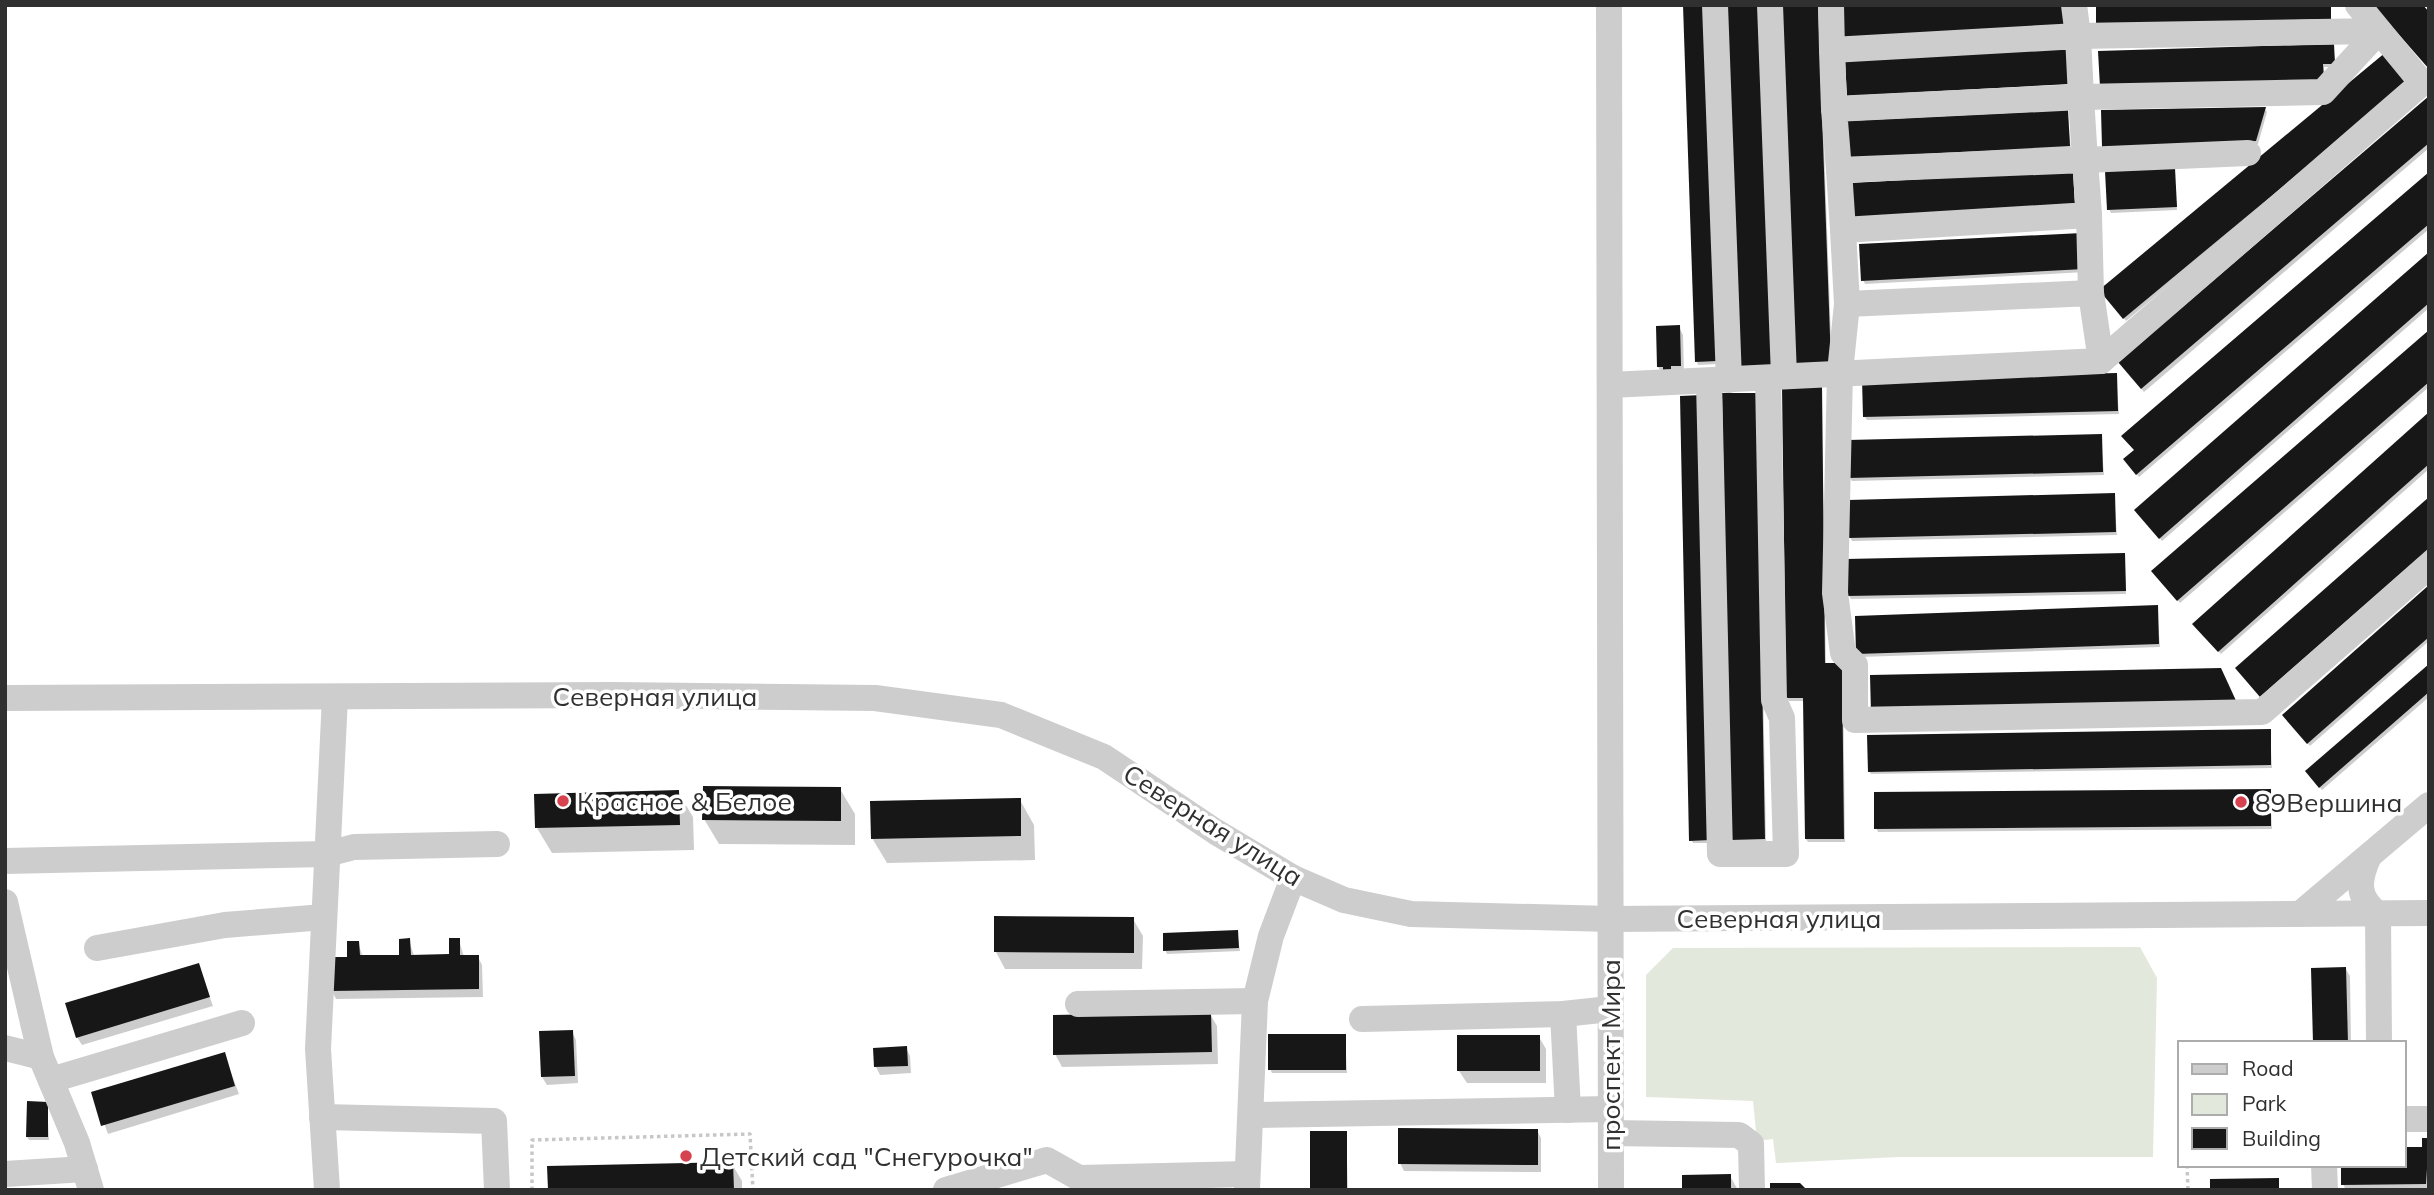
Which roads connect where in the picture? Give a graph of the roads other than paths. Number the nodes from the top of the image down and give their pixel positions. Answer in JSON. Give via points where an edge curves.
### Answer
{"nodes":[{"id":1,"x":1609,"y":5,"type":"edge"},
{"id":2,"x":1715,"y":5,"type":"edge"},
{"id":3,"x":1770,"y":5,"type":"edge"},
{"id":4,"x":1830,"y":5,"type":"edge"},
{"id":5,"x":2074,"y":5,"type":"edge"},
{"id":6,"x":2358,"y":5,"type":"edge"},
{"id":7,"x":2379,"y":31,"type":"junction"},
{"id":8,"x":2078,"y":36,"type":"junction"},
{"id":9,"x":1832,"y":50,"type":"junction"},
{"id":10,"x":2081,"y":97,"type":"junction"},
{"id":11,"x":1834,"y":109,"type":"junction"},
{"id":12,"x":2248,"y":153,"type":"dead end"},
{"id":13,"x":2085,"y":160,"type":"junction"},
{"id":14,"x":1839,"y":170,"type":"junction"},
{"id":15,"x":2089,"y":215,"type":"junction"},
{"id":16,"x":1843,"y":230,"type":"junction"},
{"id":17,"x":2091,"y":293,"type":"junction"},
{"id":18,"x":1847,"y":304,"type":"junction"},
{"id":19,"x":2101,"y":361,"type":"junction"},
{"id":20,"x":1840,"y":372,"type":"junction"},
{"id":21,"x":1776,"y":377,"type":"junction"},
{"id":22,"x":1719,"y":381,"type":"junction"},
{"id":23,"x":1610,"y":385,"type":"junction"},
{"id":24,"x":2429,"y":566,"type":"edge"},
{"id":25,"x":335,"y":697,"type":"junction"},
{"id":26,"x":5,"y":698,"type":"edge"},
{"id":27,"x":2429,"y":805,"type":"edge"},
{"id":28,"x":497,"y":844,"type":"dead end"},
{"id":29,"x":327,"y":854,"type":"junction"},
{"id":30,"x":2369,"y":856,"type":"junction"},
{"id":31,"x":5,"y":861,"type":"edge"},
{"id":32,"x":1293,"y":878,"type":"junction"},
{"id":33,"x":5,"y":902,"type":"edge"},
{"id":34,"x":2429,"y":913,"type":"edge"},
{"id":35,"x":2300,"y":914,"type":"junction"},
{"id":36,"x":2378,"y":914,"type":"junction"},
{"id":37,"x":324,"y":917,"type":"junction"},
{"id":38,"x":1611,"y":919,"type":"junction"},
{"id":39,"x":97,"y":948,"type":"dead end"},
{"id":40,"x":1255,"y":1002,"type":"junction"},
{"id":41,"x":1078,"y":1004,"type":"dead end"},
{"id":42,"x":1610,"y":1009,"type":"junction"},
{"id":43,"x":1563,"y":1014,"type":"junction"},
{"id":44,"x":1362,"y":1018,"type":"dead end"},
{"id":45,"x":242,"y":1023,"type":"dead end"},
{"id":46,"x":2379,"y":1041,"type":"edge"},
{"id":47,"x":5,"y":1048,"type":"edge"},
{"id":48,"x":46,"y":1068,"type":"junction"},
{"id":49,"x":1568,"y":1110,"type":"junction"},
{"id":50,"x":1251,"y":1115,"type":"junction"},
{"id":51,"x":322,"y":1117,"type":"junction"},
{"id":52,"x":2406,"y":1119,"type":"edge"},
{"id":53,"x":2429,"y":1119,"type":"edge"},
{"id":54,"x":1611,"y":1121,"type":"junction"},
{"id":55,"x":2324,"y":1167,"type":"edge"},
{"id":56,"x":5,"y":1174,"type":"edge"},
{"id":57,"x":88,"y":1179,"type":"edge"},
{"id":58,"x":1066,"y":1180,"type":"edge"},
{"id":59,"x":1247,"y":1182,"type":"edge"},
{"id":60,"x":322,"y":1188,"type":"edge"},
{"id":61,"x":497,"y":1190,"type":"edge"},
{"id":62,"x":946,"y":1190,"type":"edge"},
{"id":63,"x":1611,"y":1190,"type":"edge"},
{"id":64,"x":1752,"y":1190,"type":"edge"},
{"id":65,"x":2325,"y":1190,"type":"edge"}],
"edges":[{"from":1,"to":23,"type":"street","name":"проспект Мира"},
{"from":2,"to":22,"type":"street"},
{"from":3,"to":21,"type":"street"},
{"from":4,"to":9,"type":"street"},
{"from":5,"to":8,"type":"street"},
{"from":6,"to":7,"type":"street"},
{"from":7,"to":8,"type":"street"},
{"from":7,"to":10,"type":"street","via":[[2323,92]]},
{"from":7,"to":19,"type":"street","via":[[2422,83]]},
{"from":8,"to":9,"type":"street"},
{"from":8,"to":10,"type":"street"},
{"from":9,"to":11,"type":"street"},
{"from":10,"to":11,"type":"street"},
{"from":10,"to":13,"type":"street"},
{"from":11,"to":14,"type":"street"},
{"from":12,"to":13,"type":"street"},
{"from":13,"to":14,"type":"street"},
{"from":13,"to":15,"type":"street"},
{"from":14,"to":16,"type":"street"},
{"from":15,"to":16,"type":"street"},
{"from":15,"to":17,"type":"street"},
{"from":16,"to":18,"type":"street"},
{"from":17,"to":18,"type":"street"},
{"from":17,"to":19,"type":"street"},
{"from":18,"to":20,"type":"street"},
{"from":19,"to":20,"type":"street"},
{"from":20,"to":21,"type":"street"},
{"from":20,"to":24,"type":"street","via":[[1835,593],[1843,653],[1855,665],[1855,720],[2262,712]]},
{"from":21,"to":22,"type":"street"},
{"from":21,"to":22,"type":"street","via":[[1774,700],[1782,718],[1786,854],[1720,854]]},
{"from":22,"to":23,"type":"street"},
{"from":23,"to":38,"type":"street","name":"проспект Мира"},
{"from":25,"to":26,"type":"street","name":"Северная улица"},
{"from":25,"to":29,"type":"street"},
{"from":25,"to":32,"type":"street","name":"Северная улица","via":[[875,698],[1001,715],[1104,757]]},
{"from":27,"to":30,"type":"street"},
{"from":28,"to":29,"type":"street","via":[[354,847]]},
{"from":29,"to":31,"type":"street"},
{"from":29,"to":37,"type":"street"},
{"from":30,"to":35,"type":"street"},
{"from":30,"to":36,"type":"street","via":[[2360,892]]},
{"from":32,"to":38,"type":"street","name":"Северная улица","via":[[1344,900],[1411,914]]},
{"from":32,"to":40,"type":"street","via":[[1270,936]]},
{"from":33,"to":48,"type":"street"},
{"from":34,"to":36,"type":"street","name":"Северная улица"},
{"from":35,"to":36,"type":"street","name":"Северная улица"},
{"from":35,"to":38,"type":"street","name":"Северная улица"},
{"from":36,"to":46,"type":"street"},
{"from":37,"to":39,"type":"street","via":[[225,925]]},
{"from":37,"to":51,"type":"street","via":[[318,1049]]},
{"from":38,"to":42,"type":"street","name":"проспект Мира"},
{"from":40,"to":41,"type":"street"},
{"from":40,"to":50,"type":"street"},
{"from":42,"to":43,"type":"street"},
{"from":42,"to":54,"type":"street","name":"проспект Мира"},
{"from":43,"to":44,"type":"street"},
{"from":43,"to":49,"type":"street"},
{"from":45,"to":48,"type":"street"},
{"from":47,"to":48,"type":"street"},
{"from":48,"to":57,"type":"street"},
{"from":49,"to":50,"type":"street"},
{"from":49,"to":54,"type":"street"},
{"from":50,"to":59,"type":"street"},
{"from":51,"to":60,"type":"street"},
{"from":51,"to":61,"type":"street","via":[[494,1121]]},
{"from":52,"to":53,"type":"street"},
{"from":54,"to":63,"type":"street","name":"проспект Мира"},
{"from":54,"to":64,"type":"street","via":[[1739,1135],[1751,1144]]},
{"from":55,"to":65,"type":"street"},
{"from":56,"to":57,"type":"street"},
{"from":58,"to":59,"type":"street"},
{"from":58,"to":62,"type":"street","via":[[1047,1160]]}]}
